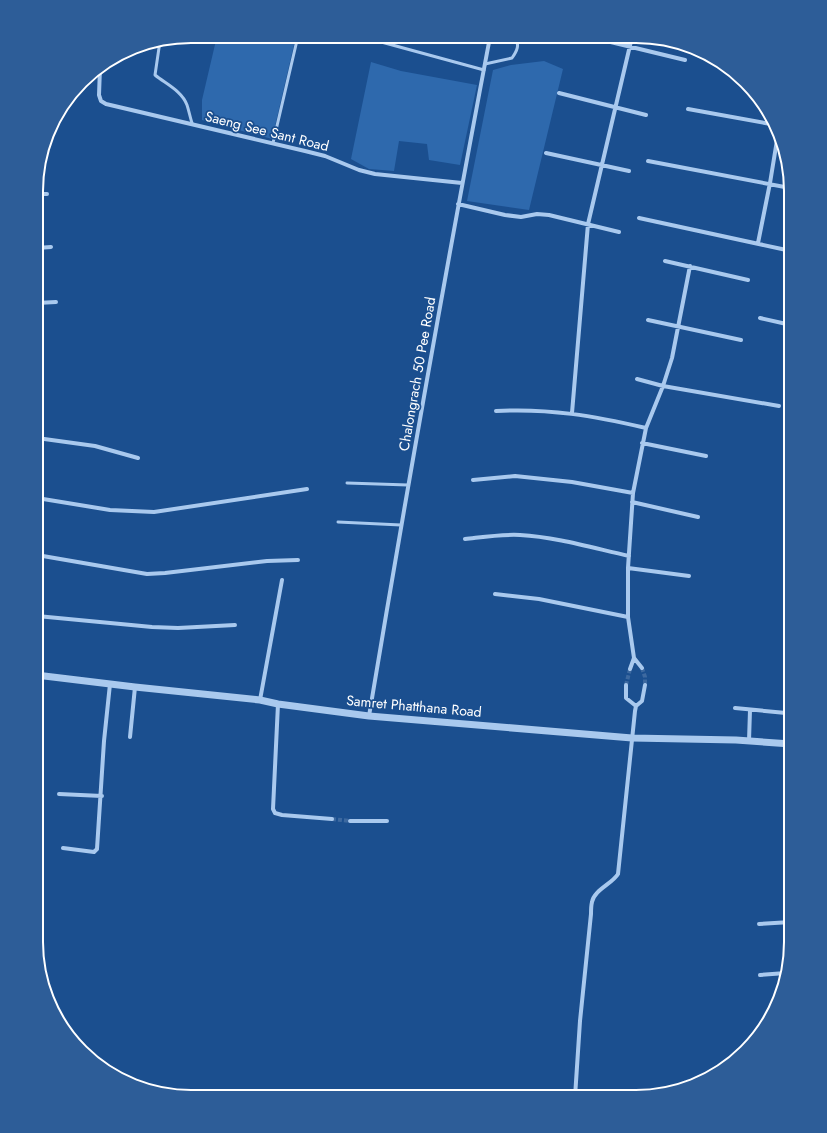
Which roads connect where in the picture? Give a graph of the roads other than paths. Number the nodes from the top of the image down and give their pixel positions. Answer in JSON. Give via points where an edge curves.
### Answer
{"nodes":[{"id":1,"x":296,"y":43,"type":"edge"},
{"id":2,"x":388,"y":43,"type":"edge"},
{"id":3,"x":489,"y":43,"type":"edge"},
{"id":4,"x":518,"y":43,"type":"edge"},
{"id":5,"x":613,"y":43,"type":"edge"},
{"id":6,"x":630,"y":43,"type":"edge"},
{"id":7,"x":159,"y":47,"type":"edge"},
{"id":8,"x":629,"y":47,"type":"junction"},
{"id":9,"x":685,"y":60,"type":"dead end"},
{"id":10,"x":485,"y":64,"type":"junction"},
{"id":11,"x":484,"y":70,"type":"junction"},
{"id":12,"x":100,"y":75,"type":"edge"},
{"id":13,"x":559,"y":93,"type":"dead end"},
{"id":14,"x":616,"y":107,"type":"junction"},
{"id":15,"x":688,"y":109,"type":"dead end"},
{"id":16,"x":646,"y":115,"type":"dead end"},
{"id":17,"x":192,"y":123,"type":"junction"},
{"id":18,"x":768,"y":123,"type":"edge"},
{"id":19,"x":273,"y":143,"type":"junction"},
{"id":20,"x":776,"y":145,"type":"edge"},
{"id":21,"x":546,"y":153,"type":"dead end"},
{"id":22,"x":648,"y":161,"type":"dead end"},
{"id":23,"x":602,"y":165,"type":"junction"},
{"id":24,"x":629,"y":171,"type":"dead end"},
{"id":25,"x":462,"y":183,"type":"junction"},
{"id":26,"x":770,"y":183,"type":"junction"},
{"id":27,"x":784,"y":186,"type":"edge"},
{"id":28,"x":43,"y":194,"type":"edge"},
{"id":29,"x":48,"y":194,"type":"dead end"},
{"id":30,"x":458,"y":204,"type":"junction"},
{"id":31,"x":639,"y":218,"type":"dead end"},
{"id":32,"x":588,"y":224,"type":"junction"},
{"id":33,"x":618,"y":232,"type":"dead end"},
{"id":34,"x":758,"y":243,"type":"junction"},
{"id":35,"x":51,"y":247,"type":"dead end"},
{"id":36,"x":43,"y":248,"type":"edge"},
{"id":37,"x":784,"y":249,"type":"edge"},
{"id":38,"x":665,"y":261,"type":"dead end"},
{"id":39,"x":690,"y":266,"type":"junction"},
{"id":40,"x":748,"y":280,"type":"dead end"},
{"id":41,"x":56,"y":302,"type":"dead end"},
{"id":42,"x":43,"y":303,"type":"edge"},
{"id":43,"x":760,"y":318,"type":"dead end"},
{"id":44,"x":648,"y":320,"type":"dead end"},
{"id":45,"x":784,"y":323,"type":"edge"},
{"id":46,"x":678,"y":327,"type":"junction"},
{"id":47,"x":741,"y":340,"type":"dead end"},
{"id":48,"x":637,"y":379,"type":"dead end"},
{"id":49,"x":663,"y":386,"type":"junction"},
{"id":50,"x":779,"y":406,"type":"dead end"},
{"id":51,"x":496,"y":411,"type":"dead end"},
{"id":52,"x":572,"y":413,"type":"junction"},
{"id":53,"x":646,"y":428,"type":"junction"},
{"id":54,"x":43,"y":439,"type":"edge"},
{"id":55,"x":642,"y":443,"type":"junction"},
{"id":56,"x":706,"y":456,"type":"dead end"},
{"id":57,"x":138,"y":458,"type":"dead end"},
{"id":58,"x":473,"y":480,"type":"dead end"},
{"id":59,"x":347,"y":482,"type":"dead end"},
{"id":60,"x":408,"y":485,"type":"junction"},
{"id":61,"x":307,"y":489,"type":"dead end"},
{"id":62,"x":633,"y":493,"type":"junction"},
{"id":63,"x":43,"y":499,"type":"edge"},
{"id":64,"x":632,"y":502,"type":"junction"},
{"id":65,"x":698,"y":517,"type":"dead end"},
{"id":66,"x":338,"y":522,"type":"dead end"},
{"id":67,"x":401,"y":524,"type":"junction"},
{"id":68,"x":465,"y":539,"type":"dead end"},
{"id":69,"x":43,"y":556,"type":"edge"},
{"id":70,"x":629,"y":556,"type":"junction"},
{"id":71,"x":298,"y":560,"type":"dead end"},
{"id":72,"x":628,"y":568,"type":"junction"},
{"id":73,"x":689,"y":576,"type":"dead end"},
{"id":74,"x":282,"y":580,"type":"dead end"},
{"id":75,"x":495,"y":594,"type":"dead end"},
{"id":76,"x":43,"y":617,"type":"edge"},
{"id":77,"x":628,"y":617,"type":"junction"},
{"id":78,"x":235,"y":625,"type":"dead end"},
{"id":79,"x":634,"y":658,"type":"junction"},
{"id":80,"x":642,"y":668,"type":"tunnel mouth"},
{"id":81,"x":630,"y":669,"type":"tunnel mouth"},
{"id":82,"x":43,"y":676,"type":"edge"},
{"id":83,"x":110,"y":684,"type":"junction"},
{"id":84,"x":626,"y":685,"type":"tunnel mouth"},
{"id":85,"x":645,"y":685,"type":"tunnel mouth"},
{"id":86,"x":135,"y":687,"type":"junction"},
{"id":87,"x":260,"y":700,"type":"junction"},
{"id":88,"x":278,"y":704,"type":"junction"},
{"id":89,"x":735,"y":708,"type":"dead end"},
{"id":90,"x":635,"y":709,"type":"junction"},
{"id":91,"x":750,"y":710,"type":"junction"},
{"id":92,"x":784,"y":713,"type":"edge"},
{"id":93,"x":368,"y":716,"type":"junction"},
{"id":94,"x":130,"y":737,"type":"dead end"},
{"id":95,"x":632,"y":738,"type":"junction"},
{"id":96,"x":749,"y":741,"type":"junction"},
{"id":97,"x":784,"y":744,"type":"edge"},
{"id":98,"x":59,"y":794,"type":"dead end"},
{"id":99,"x":102,"y":796,"type":"junction"},
{"id":100,"x":332,"y":819,"type":"tunnel mouth"},
{"id":101,"x":350,"y":821,"type":"tunnel mouth"},
{"id":102,"x":387,"y":821,"type":"dead end"},
{"id":103,"x":63,"y":848,"type":"dead end"},
{"id":104,"x":784,"y":922,"type":"edge"},
{"id":105,"x":759,"y":924,"type":"dead end"},
{"id":106,"x":780,"y":974,"type":"edge"},
{"id":107,"x":760,"y":975,"type":"dead end"},
{"id":108,"x":575,"y":1090,"type":"edge"}],
"edges":[{"from":1,"to":19,"type":"lane"},
{"from":2,"to":11,"type":"lane"},
{"from":3,"to":10,"type":"street","name":"Chalongrach 50 Pee Road"},
{"from":4,"to":10,"type":"lane","via":[[512,58]]},
{"from":5,"to":8,"type":"street"},
{"from":6,"to":8,"type":"street"},
{"from":7,"to":17,"type":"lane","via":[[155,75],[183,97]]},
{"from":8,"to":9,"type":"street"},
{"from":8,"to":14,"type":"street"},
{"from":10,"to":11,"type":"street","name":"Chalongrach 50 Pee Road"},
{"from":11,"to":25,"type":"street","name":"Chalongrach 50 Pee Road"},
{"from":12,"to":17,"type":"street","name":"Saeng See Sant Road","via":[[101,101]]},
{"from":13,"to":14,"type":"street"},
{"from":14,"to":16,"type":"street"},
{"from":14,"to":23,"type":"street"},
{"from":15,"to":18,"type":"street"},
{"from":17,"to":19,"type":"street","name":"Saeng See Sant Road"},
{"from":19,"to":25,"type":"street","name":"Saeng See Sant Road","via":[[325,156],[375,174]]},
{"from":20,"to":26,"type":"street"},
{"from":21,"to":23,"type":"street"},
{"from":22,"to":26,"type":"street"},
{"from":23,"to":24,"type":"street"},
{"from":23,"to":32,"type":"street"},
{"from":25,"to":30,"type":"street","name":"Chalongrach 50 Pee Road"},
{"from":26,"to":27,"type":"street"},
{"from":26,"to":34,"type":"street"},
{"from":28,"to":29,"type":"street"},
{"from":30,"to":32,"type":"street","via":[[505,215],[549,215]]},
{"from":30,"to":60,"type":"street","name":"Chalongrach 50 Pee Road"},
{"from":31,"to":34,"type":"street"},
{"from":32,"to":33,"type":"street"},
{"from":32,"to":52,"type":"street"},
{"from":34,"to":37,"type":"street"},
{"from":35,"to":36,"type":"street"},
{"from":38,"to":39,"type":"street"},
{"from":39,"to":40,"type":"street"},
{"from":39,"to":46,"type":"street"},
{"from":41,"to":42,"type":"street"},
{"from":43,"to":45,"type":"street"},
{"from":44,"to":46,"type":"street"},
{"from":46,"to":47,"type":"street"},
{"from":46,"to":49,"type":"street"},
{"from":48,"to":49,"type":"street"},
{"from":49,"to":50,"type":"street"},
{"from":49,"to":53,"type":"street"},
{"from":51,"to":52,"type":"street"},
{"from":52,"to":53,"type":"street"},
{"from":53,"to":55,"type":"street"},
{"from":54,"to":57,"type":"street","via":[[95,446]]},
{"from":55,"to":56,"type":"street"},
{"from":55,"to":62,"type":"street"},
{"from":58,"to":62,"type":"street","via":[[515,476],[540,478]]},
{"from":59,"to":60,"type":"lane"},
{"from":60,"to":67,"type":"street","name":"Chalongrach 50 Pee Road"},
{"from":61,"to":63,"type":"street","via":[[154,512],[110,510]]},
{"from":62,"to":64,"type":"street"},
{"from":64,"to":65,"type":"street"},
{"from":64,"to":70,"type":"street"},
{"from":66,"to":67,"type":"lane"},
{"from":67,"to":93,"type":"street","name":"Chalongrach 50 Pee Road"},
{"from":68,"to":70,"type":"street","via":[[521,535]]},
{"from":69,"to":71,"type":"street","via":[[146,574]]},
{"from":70,"to":72,"type":"street"},
{"from":72,"to":73,"type":"street"},
{"from":72,"to":77,"type":"street"},
{"from":74,"to":87,"type":"street"},
{"from":75,"to":77,"type":"street","via":[[539,599]]},
{"from":76,"to":78,"type":"street","via":[[152,627]]},
{"from":77,"to":79,"type":"street"},
{"from":79,"to":80,"type":"street"},
{"from":79,"to":81,"type":"street"},
{"from":82,"to":83,"type":"street","name":"Samret Phatthana Road"},
{"from":83,"to":86,"type":"street","name":"Samret Phatthana Road"},
{"from":83,"to":99,"type":"street"},
{"from":84,"to":90,"type":"street","via":[[626,698]]},
{"from":85,"to":90,"type":"street","via":[[642,700]]},
{"from":86,"to":87,"type":"street","name":"Samret Phatthana Road"},
{"from":86,"to":94,"type":"street"},
{"from":87,"to":88,"type":"street","name":"Samret Phatthana Road"},
{"from":88,"to":93,"type":"street","name":"Samret Phatthana Road"},
{"from":88,"to":100,"type":"street","via":[[273,809],[275,813],[282,815]]},
{"from":89,"to":91,"type":"street"},
{"from":90,"to":95,"type":"street"},
{"from":91,"to":92,"type":"street"},
{"from":91,"to":96,"type":"street"},
{"from":93,"to":95,"type":"street","name":"Samret Phatthana Road"},
{"from":95,"to":96,"type":"street","name":"Samret Phatthana Road"},
{"from":95,"to":108,"type":"street","via":[[618,874],[594,895],[592,901]]},
{"from":96,"to":97,"type":"street","name":"Samret Phatthana Road"},
{"from":98,"to":99,"type":"street"},
{"from":99,"to":103,"type":"street","via":[[98,849],[94,852]]},
{"from":101,"to":102,"type":"street"},
{"from":104,"to":105,"type":"street"},
{"from":106,"to":107,"type":"street"}]}
